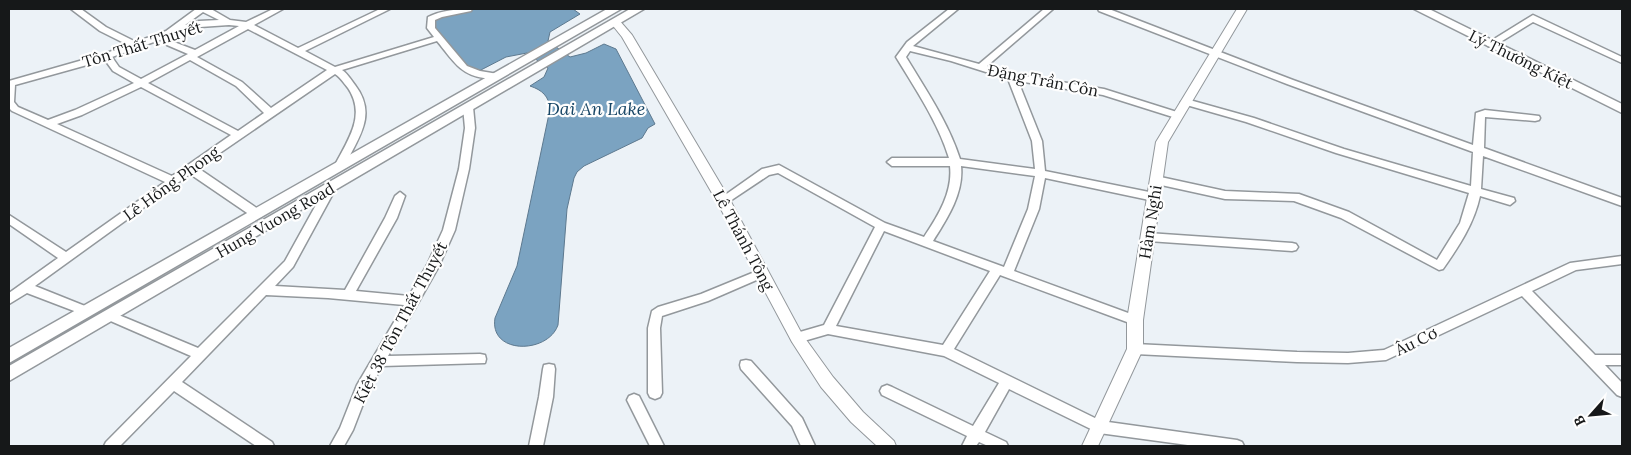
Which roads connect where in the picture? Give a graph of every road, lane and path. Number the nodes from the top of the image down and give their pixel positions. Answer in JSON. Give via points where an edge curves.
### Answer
{"nodes":[{"id":1,"x":75,"y":9,"type":"edge"},
{"id":2,"x":201,"y":9,"type":"edge"},
{"id":3,"x":205,"y":9,"type":"edge"},
{"id":4,"x":280,"y":9,"type":"edge"},
{"id":5,"x":386,"y":9,"type":"edge"},
{"id":6,"x":468,"y":9,"type":"edge"},
{"id":7,"x":638,"y":9,"type":"edge"},
{"id":8,"x":954,"y":9,"type":"edge"},
{"id":9,"x":1049,"y":9,"type":"edge"},
{"id":10,"x":1102,"y":9,"type":"edge"},
{"id":11,"x":1242,"y":9,"type":"edge"},
{"id":12,"x":1420,"y":9,"type":"edge"},
{"id":13,"x":611,"y":15,"type":"edge"},
{"id":14,"x":229,"y":22,"type":"junction"},
{"id":15,"x":247,"y":24,"type":"junction"},
{"id":16,"x":169,"y":32,"type":"junction"},
{"id":17,"x":439,"y":38,"type":"junction"},
{"id":18,"x":1491,"y":44,"type":"junction"},
{"id":19,"x":135,"y":45,"type":"junction"},
{"id":20,"x":908,"y":48,"type":"junction"},
{"id":21,"x":299,"y":50,"type":"junction"},
{"id":22,"x":1216,"y":52,"type":"junction"},
{"id":23,"x":107,"y":56,"type":"junction"},
{"id":24,"x":193,"y":56,"type":"junction"},
{"id":25,"x":535,"y":60,"type":"junction"},
{"id":26,"x":1622,"y":60,"type":"edge"},
{"id":27,"x":981,"y":67,"type":"junction"},
{"id":28,"x":334,"y":70,"type":"junction"},
{"id":29,"x":495,"y":76,"type":"junction"},
{"id":30,"x":1012,"y":77,"type":"junction"},
{"id":31,"x":9,"y":84,"type":"edge"},
{"id":32,"x":141,"y":84,"type":"junction"},
{"id":33,"x":1186,"y":102,"type":"junction"},
{"id":34,"x":468,"y":107,"type":"junction"},
{"id":35,"x":1622,"y":109,"type":"edge"},
{"id":36,"x":270,"y":113,"type":"junction"},
{"id":37,"x":1176,"y":116,"type":"junction"},
{"id":38,"x":1535,"y":118,"type":"dead end"},
{"id":39,"x":48,"y":124,"type":"junction"},
{"id":40,"x":238,"y":135,"type":"junction"},
{"id":41,"x":1479,"y":148,"type":"junction"},
{"id":42,"x":892,"y":162,"type":"dead end"},
{"id":43,"x":954,"y":162,"type":"junction"},
{"id":44,"x":339,"y":167,"type":"junction"},
{"id":45,"x":191,"y":169,"type":"junction"},
{"id":46,"x":1040,"y":173,"type":"junction"},
{"id":47,"x":1156,"y":180,"type":"junction"},
{"id":48,"x":173,"y":181,"type":"junction"},
{"id":49,"x":330,"y":188,"type":"junction"},
{"id":50,"x":1474,"y":191,"type":"junction"},
{"id":51,"x":400,"y":196,"type":"dead end"},
{"id":52,"x":1154,"y":197,"type":"junction"},
{"id":53,"x":1620,"y":197,"type":"edge"},
{"id":54,"x":723,"y":200,"type":"junction"},
{"id":55,"x":1510,"y":201,"type":"dead end"},
{"id":56,"x":258,"y":214,"type":"junction"},
{"id":57,"x":9,"y":219,"type":"edge"},
{"id":58,"x":880,"y":226,"type":"junction"},
{"id":59,"x":1148,"y":236,"type":"junction"},
{"id":60,"x":926,"y":243,"type":"junction"},
{"id":61,"x":1292,"y":248,"type":"dead end"},
{"id":62,"x":67,"y":258,"type":"junction"},
{"id":63,"x":1622,"y":260,"type":"edge"},
{"id":64,"x":1002,"y":271,"type":"junction"},
{"id":65,"x":762,"y":273,"type":"junction"},
{"id":66,"x":25,"y":287,"type":"junction"},
{"id":67,"x":265,"y":290,"type":"junction"},
{"id":68,"x":1523,"y":290,"type":"junction"},
{"id":69,"x":348,"y":295,"type":"junction"},
{"id":70,"x":9,"y":299,"type":"edge"},
{"id":71,"x":412,"y":301,"type":"junction"},
{"id":72,"x":100,"y":313,"type":"junction"},
{"id":73,"x":1135,"y":320,"type":"junction"},
{"id":74,"x":828,"y":329,"type":"junction"},
{"id":75,"x":796,"y":338,"type":"junction"},
{"id":76,"x":1135,"y":349,"type":"junction"},
{"id":77,"x":946,"y":351,"type":"junction"},
{"id":78,"x":201,"y":355,"type":"junction"},
{"id":79,"x":9,"y":356,"type":"edge"},
{"id":80,"x":480,"y":360,"type":"dead end"},
{"id":81,"x":1592,"y":360,"type":"junction"},
{"id":82,"x":1622,"y":360,"type":"edge"},
{"id":83,"x":378,"y":361,"type":"junction"},
{"id":84,"x":746,"y":365,"type":"dead end"},
{"id":85,"x":549,"y":369,"type":"dead end"},
{"id":86,"x":9,"y":374,"type":"edge"},
{"id":87,"x":1007,"y":381,"type":"junction"},
{"id":88,"x":173,"y":383,"type":"junction"},
{"id":89,"x":1622,"y":390,"type":"edge"},
{"id":90,"x":887,"y":391,"type":"dead end"},
{"id":91,"x":655,"y":393,"type":"dead end"},
{"id":92,"x":634,"y":400,"type":"dead end"},
{"id":93,"x":1099,"y":427,"type":"junction"},
{"id":94,"x":972,"y":440,"type":"edge"},
{"id":95,"x":111,"y":446,"type":"edge"},
{"id":96,"x":267,"y":446,"type":"edge"},
{"id":97,"x":337,"y":446,"type":"edge"},
{"id":98,"x":536,"y":446,"type":"edge"},
{"id":99,"x":657,"y":446,"type":"edge"},
{"id":100,"x":808,"y":446,"type":"edge"},
{"id":101,"x":888,"y":446,"type":"edge"},
{"id":102,"x":1001,"y":446,"type":"edge"},
{"id":103,"x":1090,"y":446,"type":"edge"},
{"id":104,"x":1237,"y":446,"type":"edge"}],
"edges":[{"from":1,"to":19,"type":"street","via":[[103,29]]},
{"from":2,"to":16,"type":"street"},
{"from":3,"to":14,"type":"street"},
{"from":4,"to":15,"type":"street"},
{"from":5,"to":21,"type":"street"},
{"from":6,"to":17,"type":"street","via":[[431,19],[431,28]]},
{"from":7,"to":13,"type":"main road"},
{"from":8,"to":20,"type":"street"},
{"from":9,"to":27,"type":"street"},
{"from":10,"to":22,"type":"street"},
{"from":11,"to":22,"type":"street","name":"Hàm Nghi"},
{"from":12,"to":18,"type":"main road","name":"Lý Thường Kiệt"},
{"from":13,"to":25,"type":"main road","via":[[554,43]]},
{"from":13,"to":25,"type":"main road","via":[[566,50]]},
{"from":13,"to":54,"type":"street","name":"Lê Thánh Tông","via":[[627,35]]},
{"from":14,"to":15,"type":"street","name":"Tôn Thất Thuyết"},
{"from":14,"to":16,"type":"street","name":"Tôn Thất Thuyết","via":[[199,24]]},
{"from":15,"to":21,"type":"street","name":"Tôn Thất Thuyết"},
{"from":15,"to":24,"type":"street"},
{"from":16,"to":19,"type":"street","name":"Tôn Thất Thuyết"},
{"from":16,"to":24,"type":"street","via":[[170,43]]},
{"from":17,"to":28,"type":"street","name":"Lê Hồng Phong"},
{"from":17,"to":29,"type":"street","via":[[467,70]]},
{"from":18,"to":26,"type":"street","via":[[1533,18]]},
{"from":18,"to":35,"type":"main road","name":"Lý Thường Kiệt"},
{"from":19,"to":23,"type":"street","name":"Tôn Thất Thuyết"},
{"from":20,"to":27,"type":"street","name":"Đặng Trần Côn"},
{"from":20,"to":43,"type":"street","via":[[901,57],[953,151]]},
{"from":21,"to":28,"type":"street","name":"Tôn Thất Thuyết"},
{"from":22,"to":33,"type":"street","name":"Hàm Nghi"},
{"from":22,"to":41,"type":"street","via":[[1371,112]]},
{"from":23,"to":31,"type":"street","name":"Tôn Thất Thuyết"},
{"from":23,"to":32,"type":"street","via":[[116,69]]},
{"from":24,"to":32,"type":"street"},
{"from":24,"to":36,"type":"street","via":[[239,84]]},
{"from":25,"to":29,"type":"main road","name":"Hung Vuong Road"},
{"from":25,"to":34,"type":"main road","name":"Hung Vuong Road"},
{"from":27,"to":30,"type":"street","name":"Đặng Trần Côn"},
{"from":28,"to":36,"type":"street","name":"Lê Hồng Phong"},
{"from":28,"to":44,"type":"street","name":"Tôn Thất Thuyết","via":[[342,74],[354,90],[362,110],[359,126]]},
{"from":29,"to":44,"type":"main road","name":"Hung Vuong Road"},
{"from":30,"to":37,"type":"street","name":"Đặng Trần Côn","via":[[1104,92]]},
{"from":30,"to":46,"type":"street","via":[[1038,143]]},
{"from":31,"to":39,"type":"street","via":[[9,102],[15,109]]},
{"from":32,"to":39,"type":"street"},
{"from":32,"to":40,"type":"street"},
{"from":33,"to":37,"type":"street","name":"Hàm Nghi"},
{"from":33,"to":50,"type":"street"},
{"from":34,"to":49,"type":"main road","name":"Hung Vuong Road"},
{"from":34,"to":71,"type":"street","name":"Kiệt 38 Tôn Thất Thuyết","via":[[470,128],[464,169],[449,230]]},
{"from":36,"to":40,"type":"street","name":"Lê Hồng Phong"},
{"from":37,"to":47,"type":"street","name":"Hàm Nghi","via":[[1162,142]]},
{"from":38,"to":41,"type":"street","via":[[1481,114]]},
{"from":39,"to":48,"type":"street"},
{"from":40,"to":45,"type":"street","name":"Lê Hồng Phong"},
{"from":41,"to":50,"type":"street"},
{"from":41,"to":53,"type":"street"},
{"from":42,"to":43,"type":"street"},
{"from":43,"to":46,"type":"street"},
{"from":43,"to":60,"type":"street","via":[[956,174],[950,199]]},
{"from":44,"to":49,"type":"main road"},
{"from":44,"to":56,"type":"main road","name":"Hung Vuong Road"},
{"from":45,"to":48,"type":"street","name":"Lê Hồng Phong"},
{"from":45,"to":56,"type":"street"},
{"from":46,"to":52,"type":"street"},
{"from":46,"to":64,"type":"street","via":[[1031,217]]},
{"from":47,"to":50,"type":"street","via":[[1224,195],[1295,197],[1344,215],[1440,266],[1467,222]]},
{"from":47,"to":52,"type":"street","name":"Hàm Nghi"},
{"from":48,"to":62,"type":"street","name":"Lê Hồng Phong"},
{"from":49,"to":67,"type":"street","via":[[289,264]]},
{"from":49,"to":72,"type":"main road","name":"Hung Vuong Road"},
{"from":50,"to":55,"type":"street"},
{"from":51,"to":69,"type":"street"},
{"from":52,"to":59,"type":"street","name":"Hàm Nghi"},
{"from":54,"to":58,"type":"street","via":[[766,172],[779,169]]},
{"from":54,"to":65,"type":"street","name":"Lê Thánh Tông"},
{"from":56,"to":72,"type":"main road","name":"Hung Vuong Road"},
{"from":57,"to":62,"type":"street"},
{"from":58,"to":60,"type":"street"},
{"from":58,"to":74,"type":"street"},
{"from":59,"to":61,"type":"street"},
{"from":59,"to":73,"type":"street","name":"Hàm Nghi"},
{"from":60,"to":64,"type":"street"},
{"from":62,"to":66,"type":"street","name":"Lê Hồng Phong"},
{"from":63,"to":68,"type":"street","name":"Âu Cơ","via":[[1574,266]]},
{"from":64,"to":73,"type":"street"},
{"from":64,"to":77,"type":"street"},
{"from":65,"to":75,"type":"street","name":"Lê Thánh Tông"},
{"from":65,"to":91,"type":"street","via":[[712,295],[658,312],[654,317]]},
{"from":66,"to":70,"type":"street","name":"Lê Hồng Phong"},
{"from":66,"to":72,"type":"street"},
{"from":67,"to":69,"type":"street"},
{"from":67,"to":78,"type":"street"},
{"from":68,"to":76,"type":"street","name":"Âu Cơ","via":[[1386,355],[1297,357]]},
{"from":68,"to":81,"type":"street"},
{"from":69,"to":71,"type":"street"},
{"from":71,"to":83,"type":"street","name":"Kiệt 38 Tôn Thất Thuyết"},
{"from":72,"to":78,"type":"street"},
{"from":72,"to":79,"type":"main road","name":"Hung Vuong Road"},
{"from":72,"to":86,"type":"main road","name":"Hung Vuong Road"},
{"from":73,"to":76,"type":"street","name":"Hàm Nghi"},
{"from":74,"to":75,"type":"street"},
{"from":74,"to":77,"type":"street"},
{"from":75,"to":101,"type":"street","name":"Lê Thánh Tông","via":[[827,382]]},
{"from":76,"to":93,"type":"street","name":"Hàm Nghi"},
{"from":77,"to":87,"type":"street"},
{"from":78,"to":88,"type":"street"},
{"from":80,"to":83,"type":"street"},
{"from":81,"to":82,"type":"street"},
{"from":81,"to":89,"type":"street"},
{"from":83,"to":97,"type":"street","name":"Kiệt 38 Tôn Thất Thuyết"},
{"from":84,"to":100,"type":"street","via":[[797,422]]},
{"from":85,"to":98,"type":"street"},
{"from":87,"to":93,"type":"street"},
{"from":87,"to":94,"type":"street"},
{"from":88,"to":95,"type":"street"},
{"from":88,"to":96,"type":"street"},
{"from":90,"to":94,"type":"street"},
{"from":92,"to":99,"type":"street"},
{"from":93,"to":103,"type":"street","name":"Hàm Nghi"},
{"from":93,"to":104,"type":"street"},
{"from":94,"to":102,"type":"street"}]}
